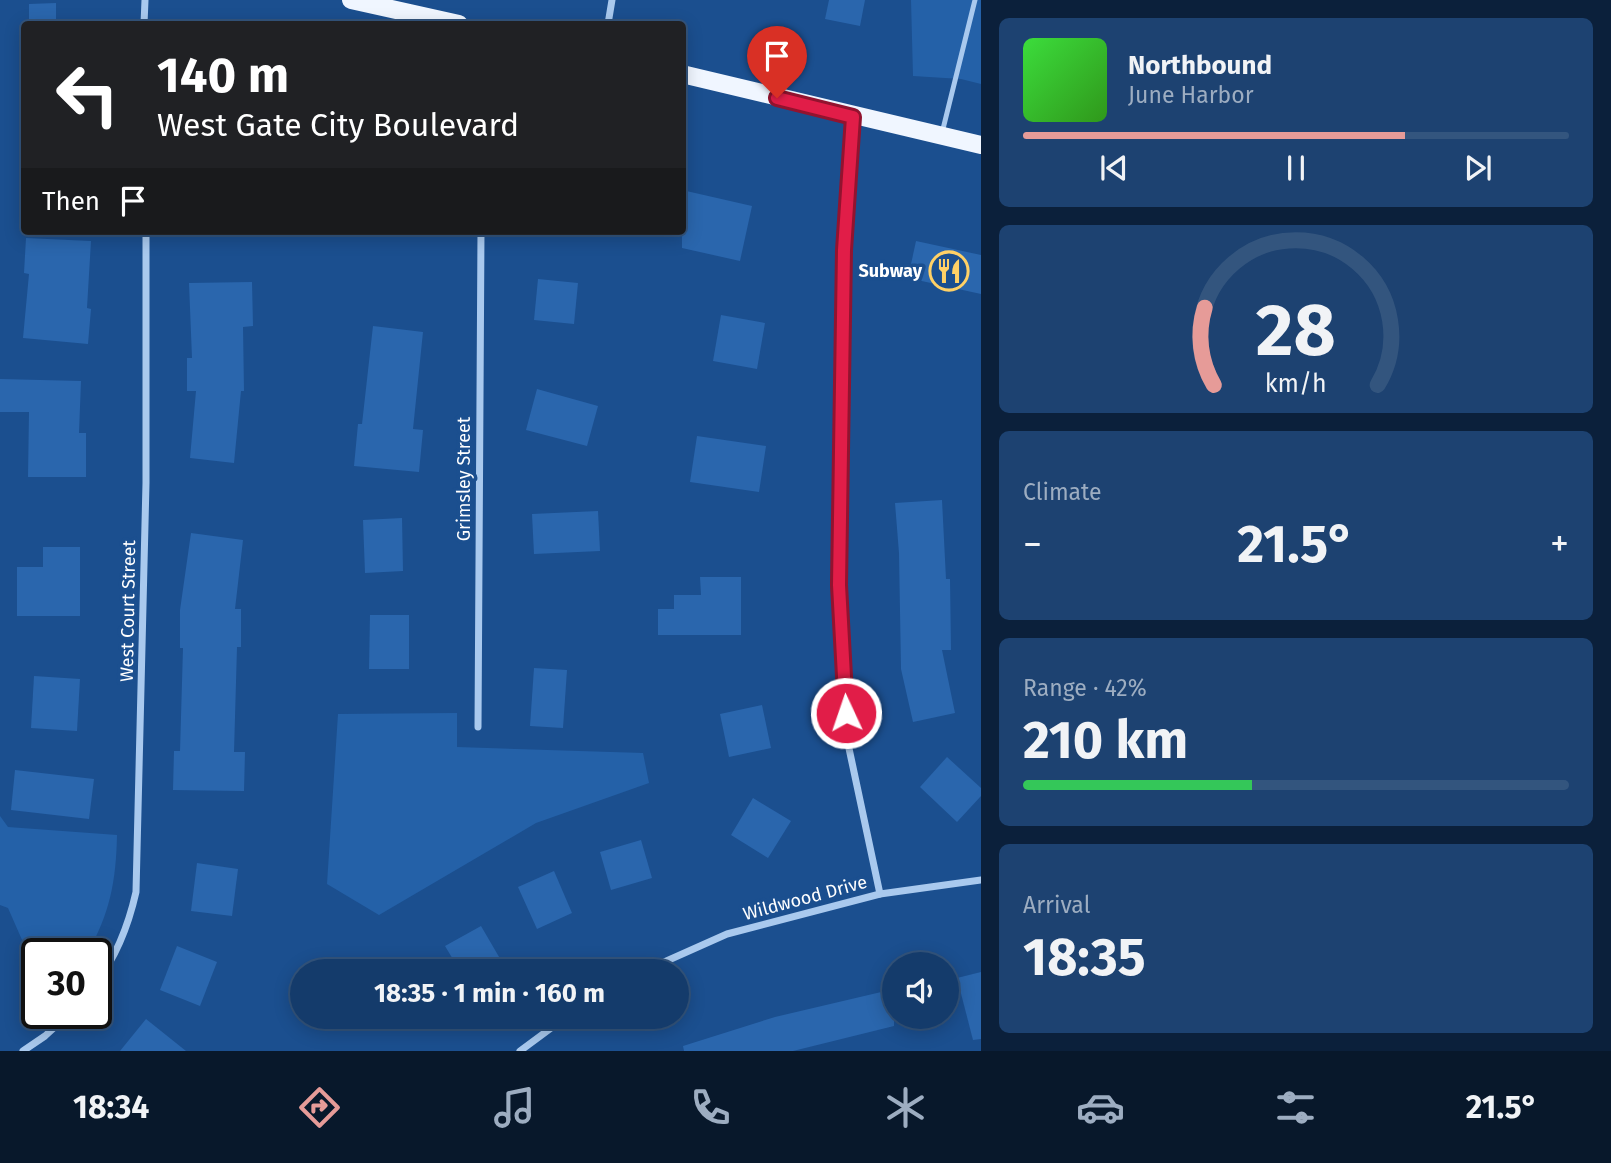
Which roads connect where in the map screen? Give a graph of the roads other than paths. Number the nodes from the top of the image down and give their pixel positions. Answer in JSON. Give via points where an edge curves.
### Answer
{"nodes":[{"id":1,"x":145,"y":0,"type":"edge"},
{"id":2,"x":351,"y":0,"type":"edge"},
{"id":3,"x":612,"y":0,"type":"edge"},
{"id":4,"x":975,"y":0,"type":"edge"},
{"id":5,"x":144,"y":21,"type":"edge"},
{"id":6,"x":446,"y":21,"type":"edge"},
{"id":7,"x":608,"y":21,"type":"edge"},
{"id":8,"x":686,"y":75,"type":"edge"},
{"id":9,"x":853,"y":117,"type":"junction"},
{"id":10,"x":941,"y":136,"type":"junction"},
{"id":11,"x":981,"y":145,"type":"edge"},
{"id":12,"x":146,"y":235,"type":"edge"},
{"id":13,"x":481,"y":235,"type":"edge"},
{"id":14,"x":478,"y":727,"type":"dead end"},
{"id":15,"x":981,"y":880,"type":"edge"},
{"id":16,"x":880,"y":894,"type":"junction"},
{"id":17,"x":112,"y":953,"type":"edge"},
{"id":18,"x":671,"y":959,"type":"edge"},
{"id":19,"x":53,"y":1029,"type":"edge"},
{"id":20,"x":550,"y":1029,"type":"edge"},
{"id":21,"x":23,"y":1051,"type":"edge"},
{"id":22,"x":520,"y":1051,"type":"edge"}],
"edges":[{"from":1,"to":5,"type":"street"},
{"from":2,"to":6,"type":"main road"},
{"from":3,"to":7,"type":"street"},
{"from":4,"to":10,"type":"lane"},
{"from":8,"to":9,"type":"main road"},
{"from":9,"to":10,"type":"main road"},
{"from":9,"to":16,"type":"street","via":[[844,250],[839,585],[847,739]]},
{"from":10,"to":11,"type":"main road"},
{"from":12,"to":17,"type":"street","name":"West Court Street","via":[[146,497],[136,892]]},
{"from":13,"to":14,"type":"street","name":"Grimsley Street"},
{"from":15,"to":16,"type":"street","name":"Wildwood Drive"},
{"from":16,"to":18,"type":"street","name":"Wildwood Drive","via":[[727,934]]},
{"from":19,"to":21,"type":"street"},
{"from":20,"to":22,"type":"street"}]}
